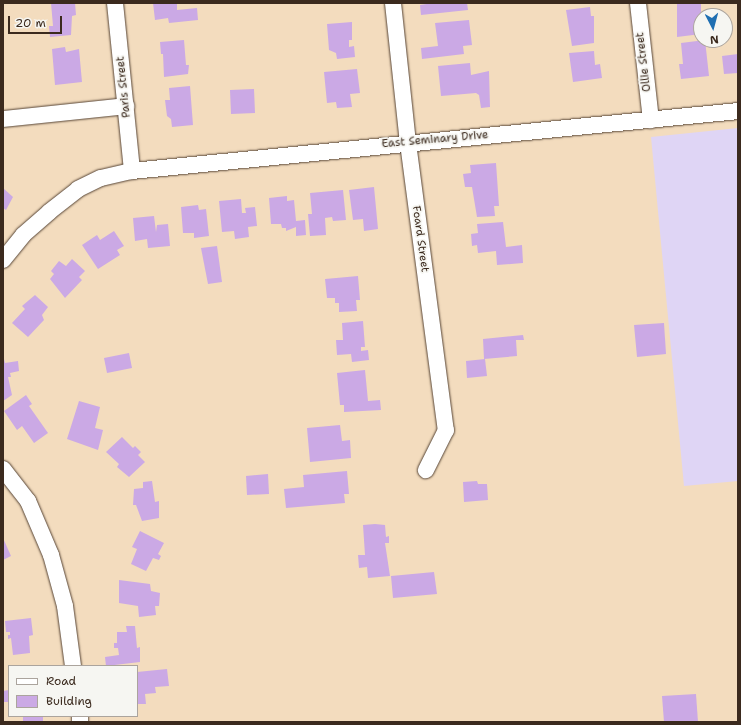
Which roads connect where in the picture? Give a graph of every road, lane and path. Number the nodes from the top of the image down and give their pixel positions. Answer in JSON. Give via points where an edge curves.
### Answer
{"nodes":[{"id":1,"x":115,"y":3,"type":"edge"},
{"id":2,"x":393,"y":3,"type":"edge"},
{"id":3,"x":638,"y":3,"type":"edge"},
{"id":4,"x":126,"y":106,"type":"junction"},
{"id":5,"x":738,"y":111,"type":"edge"},
{"id":6,"x":3,"y":119,"type":"edge"},
{"id":7,"x":651,"y":120,"type":"junction"},
{"id":8,"x":408,"y":143,"type":"junction"},
{"id":9,"x":132,"y":171,"type":"junction"},
{"id":10,"x":3,"y":260,"type":"edge"},
{"id":11,"x":3,"y":469,"type":"edge"},
{"id":12,"x":426,"y":470,"type":"dead end"},
{"id":13,"x":74,"y":665,"type":"edge"}],
"edges":[{"from":1,"to":4,"type":"street","name":"Paris Street"},
{"from":2,"to":8,"type":"street","name":"Foard Street"},
{"from":3,"to":7,"type":"street","name":"Ollie Street"},
{"from":4,"to":6,"type":"street"},
{"from":4,"to":9,"type":"street","name":"Paris Street"},
{"from":5,"to":7,"type":"street","name":"East Seminary Drive"},
{"from":7,"to":8,"type":"street","name":"East Seminary Drive"},
{"from":8,"to":9,"type":"street","name":"East Seminary Drive"},
{"from":8,"to":12,"type":"street","name":"Foard Street","via":[[446,430]]},
{"from":9,"to":10,"type":"street","name":"East Seminary Drive","via":[[101,178],[78,189],[22,235]]},
{"from":11,"to":13,"type":"street","via":[[28,501],[50,555],[65,606]]}]}
